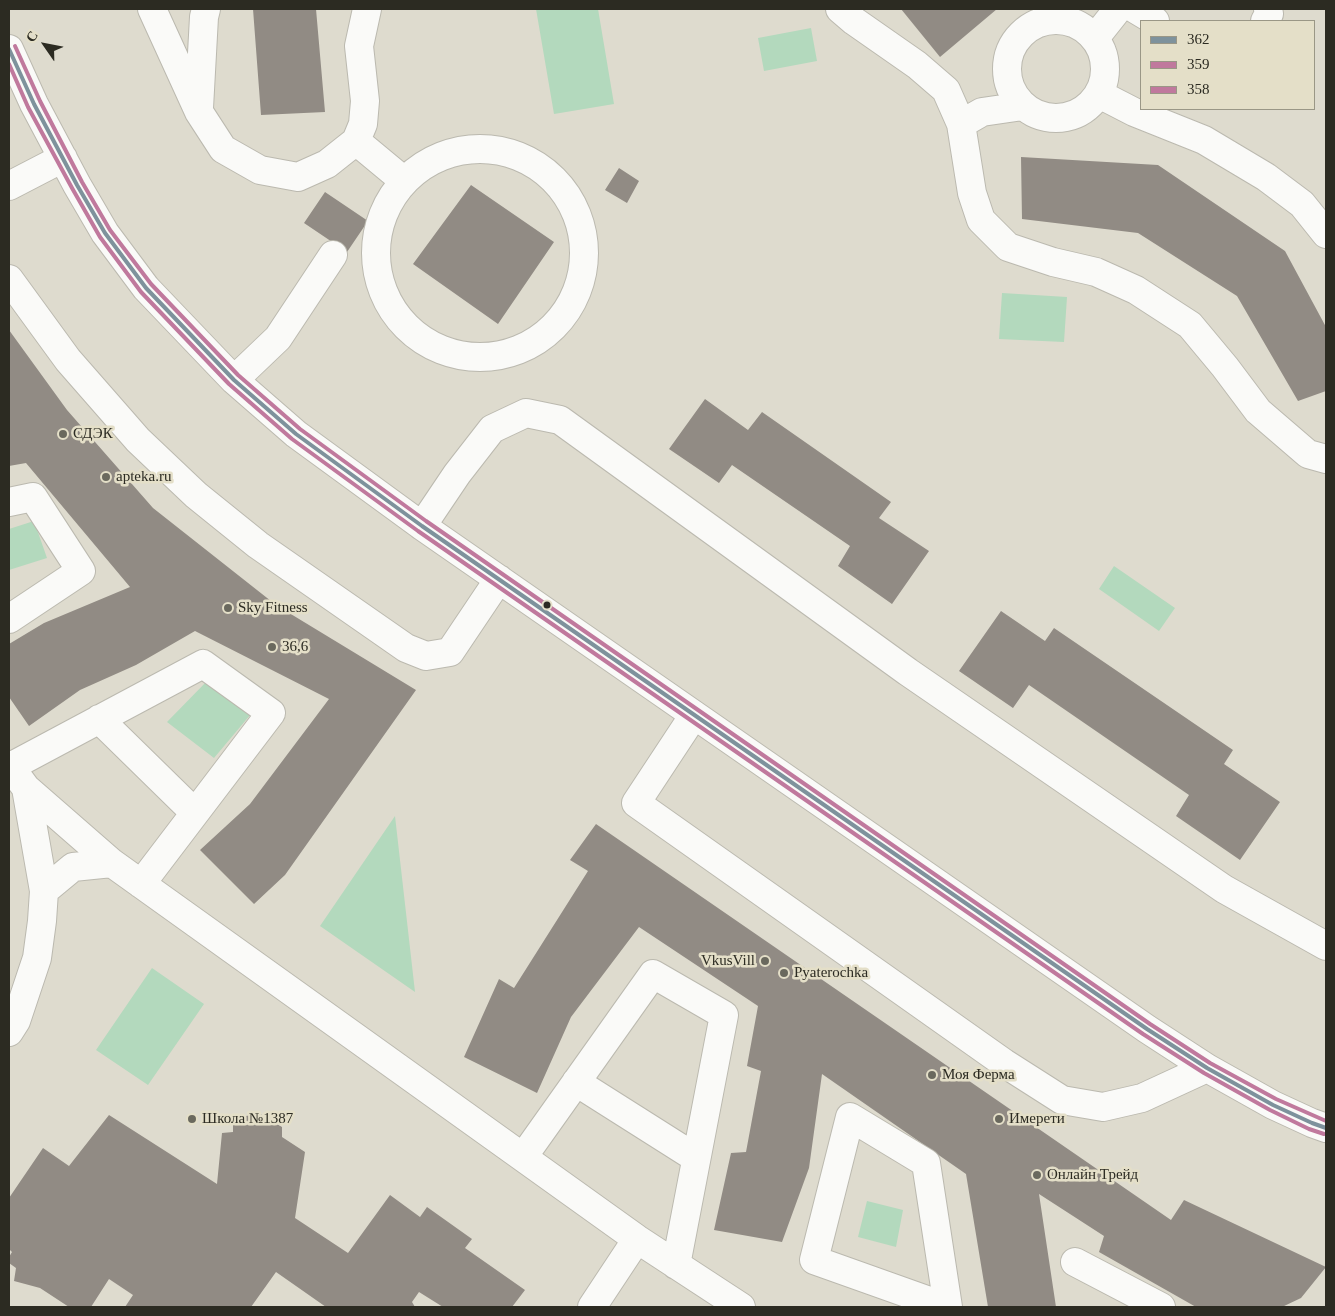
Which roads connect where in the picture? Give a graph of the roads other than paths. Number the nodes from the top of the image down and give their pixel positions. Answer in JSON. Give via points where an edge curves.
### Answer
{"nodes":[{"id":1,"x":152,"y":9,"type":"edge"},
{"id":2,"x":206,"y":9,"type":"edge"},
{"id":3,"x":367,"y":9,"type":"edge"},
{"id":4,"x":840,"y":9,"type":"edge"},
{"id":5,"x":1118,"y":9,"type":"edge"},
{"id":6,"x":1134,"y":9,"type":"edge"},
{"id":7,"x":1043,"y":15,"type":"edge"},
{"id":8,"x":1153,"y":20,"type":"edge"},
{"id":9,"x":1095,"y":38,"type":"junction"},
{"id":10,"x":9,"y":50,"type":"edge"},
{"id":11,"x":1099,"y":94,"type":"junction"},
{"id":12,"x":1023,"y":106,"type":"junction"},
{"id":13,"x":199,"y":112,"type":"junction"},
{"id":14,"x":961,"y":124,"type":"junction"},
{"id":15,"x":356,"y":140,"type":"junction"},
{"id":16,"x":63,"y":158,"type":"junction"},
{"id":17,"x":403,"y":180,"type":"junction"},
{"id":18,"x":9,"y":186,"type":"edge"},
{"id":19,"x":1326,"y":234,"type":"edge"},
{"id":20,"x":332,"y":255,"type":"dead end"},
{"id":21,"x":9,"y":279,"type":"edge"},
{"id":22,"x":234,"y":380,"type":"junction"},
{"id":23,"x":1326,"y":459,"type":"edge"},
{"id":24,"x":9,"y":502,"type":"edge"},
{"id":25,"x":422,"y":526,"type":"junction"},
{"id":26,"x":499,"y":579,"type":"junction"},
{"id":27,"x":9,"y":619,"type":"edge"},
{"id":28,"x":694,"y":714,"type":"junction"},
{"id":29,"x":99,"y":719,"type":"junction"},
{"id":30,"x":9,"y":766,"type":"edge"},
{"id":31,"x":26,"y":788,"type":"junction"},
{"id":32,"x":195,"y":813,"type":"junction"},
{"id":33,"x":112,"y":863,"type":"junction"},
{"id":34,"x":141,"y":884,"type":"junction"},
{"id":35,"x":44,"y":891,"type":"junction"},
{"id":36,"x":1326,"y":946,"type":"edge"},
{"id":37,"x":9,"y":1032,"type":"edge"},
{"id":38,"x":1207,"y":1068,"type":"junction"},
{"id":39,"x":576,"y":1082,"type":"junction"},
{"id":40,"x":1326,"y":1128,"type":"edge"},
{"id":41,"x":523,"y":1157,"type":"junction"},
{"id":42,"x":696,"y":1158,"type":"junction"},
{"id":43,"x":637,"y":1239,"type":"junction"},
{"id":44,"x":1075,"y":1262,"type":"dead end"},
{"id":45,"x":676,"y":1265,"type":"junction"},
{"id":46,"x":592,"y":1307,"type":"edge"},
{"id":47,"x":742,"y":1307,"type":"edge"},
{"id":48,"x":947,"y":1307,"type":"edge"},
{"id":49,"x":1161,"y":1307,"type":"edge"}],
"edges":[{"from":1,"to":13,"type":"street"},
{"from":2,"to":13,"type":"street"},
{"from":3,"to":15,"type":"street","via":[[359,46],[365,101],[363,124]]},
{"from":4,"to":14,"type":"street","via":[[946,90]]},
{"from":5,"to":9,"type":"street"},
{"from":6,"to":8,"type":"street"},
{"from":7,"to":9,"type":"street","via":[[1082,27]]},
{"from":7,"to":12,"type":"street","via":[[1017,40],[1009,56],[1007,74],[1012,91]]},
{"from":9,"to":11,"type":"street","via":[[1104,56],[1105,75]]},
{"from":10,"to":16,"type":"street"},
{"from":11,"to":12,"type":"street","via":[[1084,110],[1064,118],[1042,117]]},
{"from":11,"to":19,"type":"street","via":[[1204,140],[1266,177],[1302,204]]},
{"from":12,"to":14,"type":"street","via":[[982,112]]},
{"from":13,"to":15,"type":"street","via":[[223,149],[260,170],[298,177],[328,164]]},
{"from":14,"to":23,"type":"street","via":[[972,193],[982,220],[1008,247],[1096,272],[1136,290],[1190,325],[1258,411],[1308,454]]},
{"from":15,"to":17,"type":"street"},
{"from":16,"to":18,"type":"street"},
{"from":16,"to":22,"type":"street","via":[[105,234],[146,288]]},
{"from":17,"to":17,"type":"street","via":[[390,199],[373,260],[383,298],[412,336],[461,358],[508,356],[550,333],[575,299],[585,249],[577,213],[557,182],[540,167],[507,151],[473,148],[435,157]]},
{"from":20,"to":22,"type":"street","via":[[278,338]]},
{"from":21,"to":26,"type":"street","via":[[74,367],[138,440],[196,496],[258,545],[406,648],[426,656],[450,652]]},
{"from":22,"to":25,"type":"street","via":[[296,434]]},
{"from":24,"to":27,"type":"street","via":[[33,497],[82,571]]},
{"from":25,"to":26,"type":"street"},
{"from":25,"to":36,"type":"street","via":[[492,429],[526,413],[560,420],[908,672],[1224,889]]},
{"from":26,"to":28,"type":"street"},
{"from":28,"to":38,"type":"street"},
{"from":28,"to":38,"type":"street","via":[[636,802],[1004,1064],[1062,1100],[1102,1107],[1142,1098]]},
{"from":29,"to":30,"type":"street"},
{"from":29,"to":32,"type":"street"},
{"from":29,"to":32,"type":"street","via":[[204,664],[271,713]]},
{"from":30,"to":31,"type":"street"},
{"from":31,"to":33,"type":"street"},
{"from":31,"to":35,"type":"street"},
{"from":32,"to":34,"type":"street"},
{"from":33,"to":34,"type":"street"},
{"from":33,"to":35,"type":"street","via":[[73,867]]},
{"from":34,"to":41,"type":"street"},
{"from":35,"to":37,"type":"street","via":[[37,958],[16,1021]]},
{"from":38,"to":40,"type":"street","via":[[1273,1105]]},
{"from":39,"to":41,"type":"street"},
{"from":39,"to":42,"type":"street"},
{"from":39,"to":42,"type":"street","via":[[653,974],[724,1015]]},
{"from":41,"to":43,"type":"street"},
{"from":42,"to":45,"type":"street"},
{"from":43,"to":45,"type":"street"},
{"from":43,"to":46,"type":"street"},
{"from":44,"to":49,"type":"street"},
{"from":45,"to":47,"type":"street"},
{"from":48,"to":48,"type":"street","via":[[814,1260],[850,1117],[926,1163]]}]}
